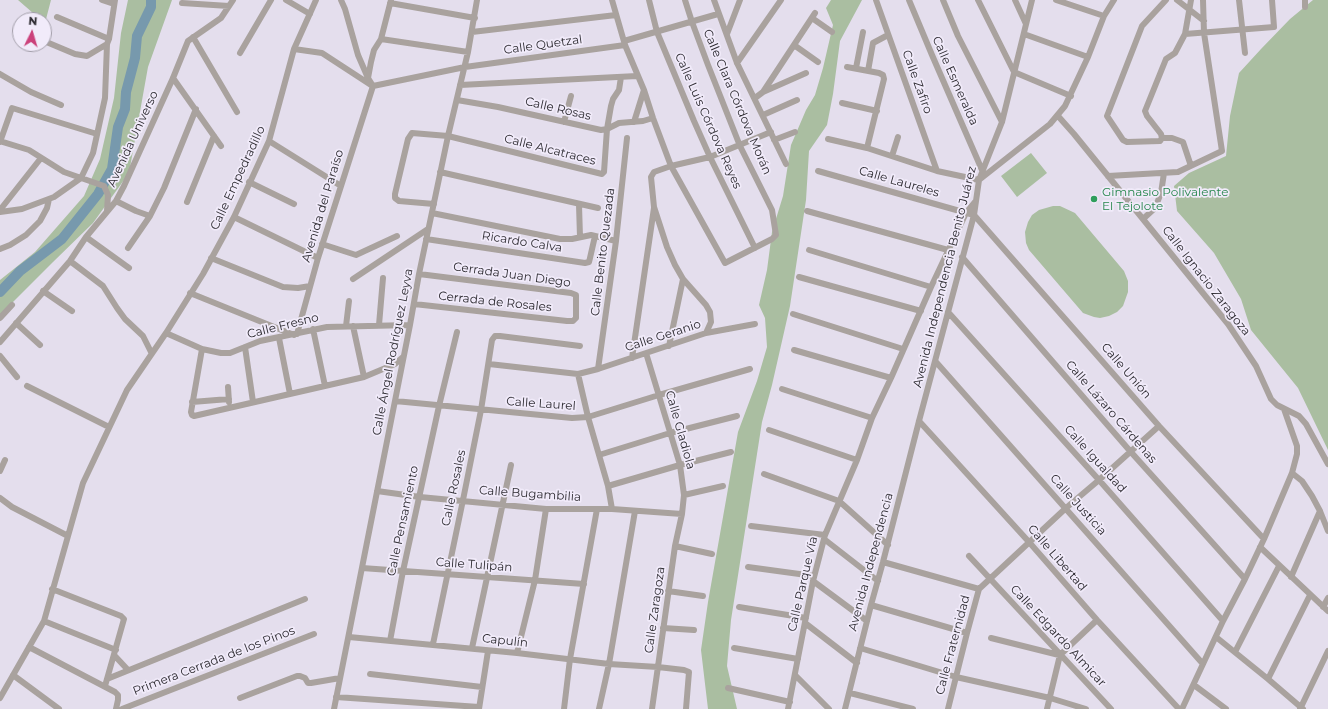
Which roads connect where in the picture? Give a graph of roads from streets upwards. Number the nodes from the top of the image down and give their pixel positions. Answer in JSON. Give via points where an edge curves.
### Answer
{"nodes":[{"id":1,"x":102,"y":0,"type":"edge"},
{"id":2,"x":233,"y":0,"type":"edge"},
{"id":3,"x":271,"y":0,"type":"edge"},
{"id":4,"x":286,"y":0,"type":"edge"},
{"id":5,"x":316,"y":0,"type":"edge"},
{"id":6,"x":341,"y":0,"type":"edge"},
{"id":7,"x":478,"y":0,"type":"edge"},
{"id":8,"x":612,"y":0,"type":"edge"},
{"id":9,"x":649,"y":0,"type":"edge"},
{"id":10,"x":685,"y":0,"type":"edge"},
{"id":11,"x":714,"y":0,"type":"edge"},
{"id":12,"x":740,"y":0,"type":"edge"},
{"id":13,"x":781,"y":0,"type":"edge"},
{"id":14,"x":876,"y":0,"type":"edge"},
{"id":15,"x":909,"y":0,"type":"edge"},
{"id":16,"x":943,"y":0,"type":"edge"},
{"id":17,"x":978,"y":0,"type":"edge"},
{"id":18,"x":1015,"y":0,"type":"edge"},
{"id":19,"x":1032,"y":0,"type":"edge"},
{"id":20,"x":1056,"y":0,"type":"edge"},
{"id":21,"x":1114,"y":0,"type":"edge"},
{"id":22,"x":1166,"y":0,"type":"edge"},
{"id":23,"x":1177,"y":0,"type":"edge"},
{"id":24,"x":1192,"y":0,"type":"edge"},
{"id":25,"x":1203,"y":0,"type":"edge"},
{"id":26,"x":1239,"y":0,"type":"edge"},
{"id":27,"x":1272,"y":0,"type":"edge"},
{"id":28,"x":1304,"y":0,"type":"edge"},
{"id":29,"x":390,"y":1,"type":"edge"},
{"id":30,"x":115,"y":2,"type":"edge"},
{"id":31,"x":182,"y":3,"type":"dead end"},
{"id":32,"x":229,"y":6,"type":"junction"},
{"id":33,"x":1305,"y":7,"type":"dead end"},
{"id":34,"x":1189,"y":11,"type":"junction"},
{"id":35,"x":310,"y":14,"type":"junction"},
{"id":36,"x":718,"y":14,"type":"junction"},
{"id":37,"x":616,"y":15,"type":"junction"},
{"id":38,"x":1104,"y":16,"type":"junction"},
{"id":39,"x":57,"y":17,"type":"dead end"},
{"id":40,"x":475,"y":18,"type":"junction"},
{"id":41,"x":1204,"y":21,"type":"junction"},
{"id":42,"x":692,"y":22,"type":"junction"},
{"id":43,"x":1026,"y":24,"type":"junction"},
{"id":44,"x":1242,"y":30,"type":"junction"},
{"id":45,"x":472,"y":32,"type":"junction"},
{"id":46,"x":657,"y":32,"type":"junction"},
{"id":47,"x":832,"y":32,"type":"dead end"},
{"id":48,"x":863,"y":32,"type":"dead end"},
{"id":49,"x":1204,"y":33,"type":"junction"},
{"id":50,"x":726,"y":34,"type":"junction"},
{"id":51,"x":1024,"y":34,"type":"junction"},
{"id":52,"x":1185,"y":34,"type":"junction"},
{"id":53,"x":888,"y":35,"type":"junction"},
{"id":54,"x":193,"y":37,"type":"junction"},
{"id":55,"x":381,"y":39,"type":"junction"},
{"id":56,"x":108,"y":41,"type":"junction"},
{"id":57,"x":624,"y":43,"type":"junction"},
{"id":58,"x":52,"y":44,"type":"edge"},
{"id":59,"x":794,"y":45,"type":"junction"},
{"id":60,"x":294,"y":49,"type":"junction"},
{"id":61,"x":468,"y":52,"type":"junction"},
{"id":62,"x":240,"y":53,"type":"dead end"},
{"id":63,"x":1245,"y":53,"type":"dead end"},
{"id":64,"x":1088,"y":57,"type":"junction"},
{"id":65,"x":818,"y":62,"type":"dead end"},
{"id":66,"x":737,"y":63,"type":"junction"},
{"id":67,"x":465,"y":67,"type":"junction"},
{"id":68,"x":847,"y":67,"type":"dead end"},
{"id":69,"x":856,"y":68,"type":"junction"},
{"id":70,"x":868,"y":71,"type":"junction"},
{"id":71,"x":1014,"y":72,"type":"junction"},
{"id":72,"x":0,"y":74,"type":"edge"},
{"id":73,"x":806,"y":74,"type":"dead end"},
{"id":74,"x":637,"y":76,"type":"junction"},
{"id":75,"x":621,"y":77,"type":"junction"},
{"id":76,"x":173,"y":78,"type":"junction"},
{"id":77,"x":368,"y":78,"type":"junction"},
{"id":78,"x":460,"y":85,"type":"junction"},
{"id":79,"x":373,"y":86,"type":"junction"},
{"id":80,"x":644,"y":90,"type":"junction"},
{"id":81,"x":763,"y":92,"type":"junction"},
{"id":82,"x":571,"y":96,"type":"dead end"},
{"id":83,"x":1071,"y":96,"type":"junction"},
{"id":84,"x":755,"y":98,"type":"junction"},
{"id":85,"x":457,"y":100,"type":"junction"},
{"id":86,"x":797,"y":100,"type":"dead end"},
{"id":87,"x":842,"y":104,"type":"dead end"},
{"id":88,"x":60,"y":105,"type":"dead end"},
{"id":89,"x":196,"y":109,"type":"junction"},
{"id":90,"x":877,"y":111,"type":"junction"},
{"id":91,"x":237,"y":112,"type":"dead end"},
{"id":92,"x":763,"y":115,"type":"junction"},
{"id":93,"x":1058,"y":116,"type":"junction"},
{"id":94,"x":653,"y":118,"type":"junction"},
{"id":95,"x":564,"y":122,"type":"junction"},
{"id":96,"x":634,"y":122,"type":"junction"},
{"id":97,"x":1002,"y":122,"type":"junction"},
{"id":98,"x":607,"y":129,"type":"junction"},
{"id":99,"x":771,"y":132,"type":"junction"},
{"id":100,"x":795,"y":132,"type":"dead end"},
{"id":101,"x":97,"y":134,"type":"junction"},
{"id":102,"x":214,"y":136,"type":"junction"},
{"id":103,"x":448,"y":136,"type":"junction"},
{"id":104,"x":898,"y":136,"type":"dead end"},
{"id":105,"x":628,"y":138,"type":"dead end"},
{"id":106,"x":1162,"y":138,"type":"junction"},
{"id":107,"x":828,"y":139,"type":"dead end"},
{"id":108,"x":269,"y":140,"type":"junction"},
{"id":109,"x":774,"y":140,"type":"junction"},
{"id":110,"x":0,"y":141,"type":"edge"},
{"id":111,"x":221,"y":146,"type":"dead end"},
{"id":112,"x":740,"y":146,"type":"junction"},
{"id":113,"x":867,"y":148,"type":"junction"},
{"id":114,"x":892,"y":156,"type":"junction"},
{"id":115,"x":710,"y":157,"type":"junction"},
{"id":116,"x":41,"y":158,"type":"junction"},
{"id":117,"x":786,"y":164,"type":"dead end"},
{"id":118,"x":671,"y":166,"type":"junction"},
{"id":119,"x":1191,"y":166,"type":"junction"},
{"id":120,"x":982,"y":170,"type":"junction"},
{"id":121,"x":818,"y":171,"type":"dead end"},
{"id":122,"x":938,"y":171,"type":"junction"},
{"id":123,"x":440,"y":172,"type":"junction"},
{"id":124,"x":1164,"y":173,"type":"junction"},
{"id":125,"x":1108,"y":176,"type":"junction"},
{"id":126,"x":81,"y":178,"type":"junction"},
{"id":127,"x":979,"y":180,"type":"junction"},
{"id":128,"x":249,"y":182,"type":"junction"},
{"id":129,"x":341,"y":186,"type":"junction"},
{"id":130,"x":49,"y":199,"type":"junction"},
{"id":131,"x":116,"y":201,"type":"junction"},
{"id":132,"x":976,"y":201,"type":"junction"},
{"id":133,"x":187,"y":202,"type":"dead end"},
{"id":134,"x":294,"y":204,"type":"dead end"},
{"id":135,"x":434,"y":204,"type":"junction"},
{"id":136,"x":579,"y":204,"type":"junction"},
{"id":137,"x":654,"y":207,"type":"junction"},
{"id":138,"x":598,"y":208,"type":"dead end"},
{"id":139,"x":0,"y":211,"type":"edge"},
{"id":140,"x":107,"y":211,"type":"junction"},
{"id":141,"x":808,"y":211,"type":"dead end"},
{"id":142,"x":432,"y":213,"type":"junction"},
{"id":143,"x":966,"y":213,"type":"junction"},
{"id":144,"x":974,"y":215,"type":"junction"},
{"id":145,"x":150,"y":216,"type":"junction"},
{"id":146,"x":234,"y":217,"type":"junction"},
{"id":147,"x":1143,"y":219,"type":"junction"},
{"id":148,"x":428,"y":229,"type":"junction"},
{"id":149,"x":397,"y":236,"type":"dead end"},
{"id":150,"x":595,"y":236,"type":"junction"},
{"id":151,"x":86,"y":237,"type":"junction"},
{"id":152,"x":580,"y":237,"type":"junction"},
{"id":153,"x":426,"y":239,"type":"junction"},
{"id":154,"x":616,"y":241,"type":"junction"},
{"id":155,"x":322,"y":244,"type":"junction"},
{"id":156,"x":128,"y":248,"type":"dead end"},
{"id":157,"x":755,"y":248,"type":"junction"},
{"id":158,"x":0,"y":249,"type":"edge"},
{"id":159,"x":808,"y":250,"type":"dead end"},
{"id":160,"x":948,"y":250,"type":"junction"},
{"id":161,"x":962,"y":257,"type":"junction"},
{"id":162,"x":211,"y":258,"type":"junction"},
{"id":163,"x":318,"y":258,"type":"junction"},
{"id":164,"x":70,"y":261,"type":"junction"},
{"id":165,"x":129,"y":268,"type":"dead end"},
{"id":166,"x":418,"y":274,"type":"junction"},
{"id":167,"x":799,"y":277,"type":"dead end"},
{"id":168,"x":383,"y":278,"type":"dead end"},
{"id":169,"x":353,"y":279,"type":"dead end"},
{"id":170,"x":684,"y":279,"type":"junction"},
{"id":171,"x":310,"y":286,"type":"junction"},
{"id":172,"x":931,"y":287,"type":"junction"},
{"id":173,"x":44,"y":291,"type":"junction"},
{"id":174,"x":190,"y":293,"type":"junction"},
{"id":175,"x":349,"y":301,"type":"dead end"},
{"id":176,"x":12,"y":304,"type":"dead end"},
{"id":177,"x":414,"y":304,"type":"junction"},
{"id":178,"x":72,"y":311,"type":"dead end"},
{"id":179,"x":921,"y":311,"type":"junction"},
{"id":180,"x":948,"y":312,"type":"junction"},
{"id":181,"x":793,"y":314,"type":"dead end"},
{"id":182,"x":0,"y":318,"type":"edge"},
{"id":183,"x":573,"y":321,"type":"joint"},
{"id":184,"x":16,"y":323,"type":"junction"},
{"id":185,"x":755,"y":324,"type":"dead end"},
{"id":186,"x":410,"y":325,"type":"junction"},
{"id":187,"x":349,"y":326,"type":"junction"},
{"id":188,"x":379,"y":326,"type":"junction"},
{"id":189,"x":313,"y":329,"type":"junction"},
{"id":190,"x":166,"y":332,"type":"junction"},
{"id":191,"x":457,"y":332,"type":"dead end"},
{"id":192,"x":295,"y":334,"type":"junction"},
{"id":193,"x":706,"y":334,"type":"junction"},
{"id":194,"x":279,"y":338,"type":"junction"},
{"id":195,"x":0,"y":342,"type":"edge"},
{"id":196,"x":40,"y":345,"type":"dead end"},
{"id":197,"x":580,"y":346,"type":"dead end"},
{"id":198,"x":669,"y":346,"type":"junction"},
{"id":199,"x":245,"y":347,"type":"junction"},
{"id":200,"x":202,"y":349,"type":"junction"},
{"id":201,"x":903,"y":349,"type":"junction"},
{"id":202,"x":794,"y":350,"type":"dead end"},
{"id":203,"x":151,"y":352,"type":"junction"},
{"id":204,"x":646,"y":353,"type":"junction"},
{"id":205,"x":0,"y":356,"type":"edge"},
{"id":206,"x":403,"y":357,"type":"junction"},
{"id":207,"x":632,"y":358,"type":"junction"},
{"id":208,"x":936,"y":362,"type":"junction"},
{"id":209,"x":489,"y":364,"type":"junction"},
{"id":210,"x":598,"y":369,"type":"junction"},
{"id":211,"x":750,"y":369,"type":"dead end"},
{"id":212,"x":578,"y":374,"type":"junction"},
{"id":213,"x":17,"y":377,"type":"dead end"},
{"id":214,"x":364,"y":377,"type":"junction"},
{"id":215,"x":891,"y":378,"type":"junction"},
{"id":216,"x":27,"y":386,"type":"dead end"},
{"id":217,"x":325,"y":386,"type":"junction"},
{"id":218,"x":228,"y":387,"type":"dead end"},
{"id":219,"x":782,"y":389,"type":"dead end"},
{"id":220,"x":290,"y":394,"type":"junction"},
{"id":221,"x":659,"y":395,"type":"junction"},
{"id":222,"x":229,"y":399,"type":"junction"},
{"id":223,"x":395,"y":401,"type":"junction"},
{"id":224,"x":192,"y":402,"type":"junction"},
{"id":225,"x":253,"y":402,"type":"junction"},
{"id":226,"x":439,"y":406,"type":"junction"},
{"id":227,"x":230,"y":407,"type":"junction"},
{"id":228,"x":1284,"y":409,"type":"junction"},
{"id":229,"x":481,"y":410,"type":"junction"},
{"id":230,"x":737,"y":416,"type":"dead end"},
{"id":231,"x":588,"y":417,"type":"junction"},
{"id":232,"x":872,"y":418,"type":"junction"},
{"id":233,"x":919,"y":421,"type":"junction"},
{"id":234,"x":1159,"y":426,"type":"junction"},
{"id":235,"x":109,"y":427,"type":"junction"},
{"id":236,"x":770,"y":430,"type":"dead end"},
{"id":237,"x":670,"y":433,"type":"junction"},
{"id":238,"x":1130,"y":451,"type":"junction"},
{"id":239,"x":731,"y":452,"type":"dead end"},
{"id":240,"x":600,"y":455,"type":"junction"},
{"id":241,"x":5,"y":460,"type":"dead end"},
{"id":242,"x":857,"y":460,"type":"junction"},
{"id":243,"x":1328,"y":464,"type":"edge"},
{"id":244,"x":512,"y":465,"type":"dead end"},
{"id":245,"x":680,"y":465,"type":"junction"},
{"id":246,"x":0,"y":471,"type":"edge"},
{"id":247,"x":1292,"y":473,"type":"junction"},
{"id":248,"x":764,"y":474,"type":"dead end"},
{"id":249,"x":1099,"y":480,"type":"junction"},
{"id":250,"x":608,"y":486,"type":"junction"},
{"id":251,"x":723,"y":486,"type":"dead end"},
{"id":252,"x":377,"y":491,"type":"junction"},
{"id":253,"x":684,"y":495,"type":"junction"},
{"id":254,"x":420,"y":497,"type":"junction"},
{"id":255,"x":0,"y":498,"type":"edge"},
{"id":256,"x":464,"y":500,"type":"junction"},
{"id":257,"x":839,"y":501,"type":"junction"},
{"id":258,"x":504,"y":504,"type":"junction"},
{"id":259,"x":546,"y":508,"type":"junction"},
{"id":260,"x":1066,"y":508,"type":"junction"},
{"id":261,"x":596,"y":509,"type":"junction"},
{"id":262,"x":612,"y":509,"type":"junction"},
{"id":263,"x":635,"y":511,"type":"junction"},
{"id":264,"x":1320,"y":511,"type":"junction"},
{"id":265,"x":682,"y":514,"type":"junction"},
{"id":266,"x":751,"y":526,"type":"dead end"},
{"id":267,"x":1328,"y":531,"type":"edge"},
{"id":268,"x":68,"y":536,"type":"junction"},
{"id":269,"x":825,"y":537,"type":"junction"},
{"id":270,"x":1264,"y":539,"type":"junction"},
{"id":271,"x":1029,"y":542,"type":"junction"},
{"id":272,"x":888,"y":545,"type":"junction"},
{"id":273,"x":675,"y":546,"type":"junction"},
{"id":274,"x":1260,"y":547,"type":"junction"},
{"id":275,"x":712,"y":554,"type":"dead end"},
{"id":276,"x":969,"y":556,"type":"dead end"},
{"id":277,"x":883,"y":562,"type":"junction"},
{"id":278,"x":1279,"y":566,"type":"junction"},
{"id":279,"x":748,"y":567,"type":"dead end"},
{"id":280,"x":362,"y":568,"type":"junction"},
{"id":281,"x":403,"y":571,"type":"junction"},
{"id":282,"x":447,"y":574,"type":"junction"},
{"id":283,"x":487,"y":577,"type":"junction"},
{"id":284,"x":1291,"y":577,"type":"junction"},
{"id":285,"x":990,"y":578,"type":"junction"},
{"id":286,"x":814,"y":579,"type":"junction"},
{"id":287,"x":1245,"y":579,"type":"junction"},
{"id":288,"x":535,"y":580,"type":"junction"},
{"id":289,"x":878,"y":581,"type":"junction"},
{"id":290,"x":584,"y":584,"type":"junction"},
{"id":291,"x":52,"y":589,"type":"junction"},
{"id":292,"x":980,"y":589,"type":"junction"},
{"id":293,"x":668,"y":591,"type":"junction"},
{"id":294,"x":1310,"y":595,"type":"junction"},
{"id":295,"x":703,"y":596,"type":"dead end"},
{"id":296,"x":1328,"y":598,"type":"edge"},
{"id":297,"x":305,"y":599,"type":"dead end"},
{"id":298,"x":871,"y":605,"type":"junction"},
{"id":299,"x":740,"y":607,"type":"dead end"},
{"id":300,"x":1326,"y":609,"type":"edge"},
{"id":301,"x":806,"y":620,"type":"junction"},
{"id":302,"x":1097,"y":620,"type":"junction"},
{"id":303,"x":44,"y":621,"type":"junction"},
{"id":304,"x":867,"y":621,"type":"junction"},
{"id":305,"x":1223,"y":621,"type":"junction"},
{"id":306,"x":663,"y":628,"type":"junction"},
{"id":307,"x":694,"y":630,"type":"dead end"},
{"id":308,"x":967,"y":633,"type":"junction"},
{"id":309,"x":314,"y":634,"type":"dead end"},
{"id":310,"x":349,"y":637,"type":"junction"},
{"id":311,"x":1216,"y":637,"type":"junction"},
{"id":312,"x":991,"y":638,"type":"dead end"},
{"id":313,"x":390,"y":641,"type":"junction"},
{"id":314,"x":433,"y":644,"type":"junction"},
{"id":315,"x":29,"y":647,"type":"junction"},
{"id":316,"x":472,"y":648,"type":"junction"},
{"id":317,"x":734,"y":648,"type":"dead end"},
{"id":318,"x":860,"y":648,"type":"junction"},
{"id":319,"x":488,"y":651,"type":"junction"},
{"id":320,"x":115,"y":652,"type":"junction"},
{"id":321,"x":1235,"y":652,"type":"junction"},
{"id":322,"x":1328,"y":652,"type":"edge"},
{"id":323,"x":517,"y":653,"type":"junction"},
{"id":324,"x":1060,"y":655,"type":"junction"},
{"id":325,"x":570,"y":659,"type":"junction"},
{"id":326,"x":798,"y":659,"type":"junction"},
{"id":327,"x":857,"y":663,"type":"junction"},
{"id":328,"x":608,"y":664,"type":"junction"},
{"id":329,"x":1203,"y":664,"type":"junction"},
{"id":330,"x":658,"y":667,"type":"junction"},
{"id":331,"x":128,"y":670,"type":"junction"},
{"id":332,"x":370,"y":674,"type":"dead end"},
{"id":333,"x":14,"y":675,"type":"junction"},
{"id":334,"x":795,"y":675,"type":"junction"},
{"id":335,"x":956,"y":677,"type":"junction"},
{"id":336,"x":340,"y":678,"type":"junction"},
{"id":337,"x":1268,"y":678,"type":"junction"},
{"id":338,"x":107,"y":679,"type":"junction"},
{"id":339,"x":1194,"y":685,"type":"junction"},
{"id":340,"x":105,"y":686,"type":"junction"},
{"id":341,"x":482,"y":686,"type":"junction"},
{"id":342,"x":728,"y":688,"type":"dead end"},
{"id":343,"x":850,"y":693,"type":"junction"},
{"id":344,"x":336,"y":697,"type":"junction"},
{"id":345,"x":0,"y":698,"type":"edge"},
{"id":346,"x":240,"y":698,"type":"dead end"},
{"id":347,"x":1050,"y":698,"type":"junction"},
{"id":348,"x":790,"y":702,"type":"junction"},
{"id":349,"x":479,"y":708,"type":"edge"},
{"id":350,"x":1301,"y":708,"type":"edge"},
{"id":351,"x":59,"y":709,"type":"edge"},
{"id":352,"x":116,"y":709,"type":"edge"},
{"id":353,"x":122,"y":709,"type":"edge"},
{"id":354,"x":334,"y":709,"type":"edge"},
{"id":355,"x":564,"y":709,"type":"edge"},
{"id":356,"x":599,"y":709,"type":"edge"},
{"id":357,"x":652,"y":709,"type":"edge"},
{"id":358,"x":686,"y":709,"type":"edge"},
{"id":359,"x":788,"y":709,"type":"edge"},
{"id":360,"x":829,"y":709,"type":"edge"},
{"id":361,"x":845,"y":709,"type":"edge"},
{"id":362,"x":913,"y":709,"type":"edge"},
{"id":363,"x":948,"y":709,"type":"edge"},
{"id":364,"x":1047,"y":709,"type":"edge"},
{"id":365,"x":1086,"y":709,"type":"edge"},
{"id":366,"x":1111,"y":709,"type":"edge"},
{"id":367,"x":1179,"y":709,"type":"edge"},
{"id":368,"x":1182,"y":709,"type":"edge"},
{"id":369,"x":1226,"y":709,"type":"edge"}],
"edges":[{"from":1,"to":30,"type":"street"},
{"from":2,"to":32,"type":"street","name":"Avenida Universo"},
{"from":3,"to":62,"type":"street"},
{"from":4,"to":35,"type":"street"},
{"from":5,"to":35,"type":"street","name":"Calle Empedradillo"},
{"from":6,"to":77,"type":"street"},
{"from":7,"to":40,"type":"street","name":"Calle Ángel Rodríguez Leyva"},
{"from":8,"to":37,"type":"street"},
{"from":9,"to":46,"type":"street","name":"Calle Luis Córdova Reyes"},
{"from":10,"to":42,"type":"street","name":"Calle Clara Córdova Morán"},
{"from":11,"to":36,"type":"street"},
{"from":12,"to":50,"type":"street"},
{"from":13,"to":66,"type":"street"},
{"from":14,"to":53,"type":"street","name":"Calle Zafiro"},
{"from":15,"to":120,"type":"street","name":"Calle Esmeralda"},
{"from":16,"to":97,"type":"street","via":[[958,36]]},
{"from":17,"to":71,"type":"street"},
{"from":18,"to":43,"type":"street"},
{"from":19,"to":43,"type":"street","name":"Avenida Independencia Benito Juárez"},
{"from":20,"to":38,"type":"street"},
{"from":21,"to":38,"type":"street"},
{"from":22,"to":106,"type":"street","via":[[1142,26],[1107,116],[1127,142],[1160,141]]},
{"from":23,"to":34,"type":"street"},
{"from":24,"to":34,"type":"street"},
{"from":25,"to":41,"type":"street"},
{"from":26,"to":44,"type":"street"},
{"from":27,"to":44,"type":"street","via":[[1274,27]]},
{"from":28,"to":33,"type":"street"},
{"from":29,"to":40,"type":"street"},
{"from":29,"to":55,"type":"street"},
{"from":30,"to":56,"type":"street"},
{"from":31,"to":32,"type":"street"},
{"from":32,"to":54,"type":"street","name":"Avenida Universo","via":[[220,18]]},
{"from":34,"to":41,"type":"street"},
{"from":34,"to":52,"type":"street"},
{"from":35,"to":60,"type":"street","name":"Calle Empedradillo"},
{"from":36,"to":42,"type":"street","name":"Calle Quetzal"},
{"from":36,"to":50,"type":"street"},
{"from":37,"to":45,"type":"street"},
{"from":37,"to":57,"type":"street"},
{"from":38,"to":64,"type":"street"},
{"from":39,"to":56,"type":"street"},
{"from":40,"to":45,"type":"street","name":"Calle Ángel Rodríguez Leyva"},
{"from":41,"to":49,"type":"street"},
{"from":42,"to":46,"type":"street","name":"Calle Quetzal"},
{"from":42,"to":112,"type":"street","name":"Calle Clara Córdova Morán"},
{"from":43,"to":51,"type":"street","name":"Avenida Independencia Benito Juárez"},
{"from":44,"to":49,"type":"street"},
{"from":44,"to":63,"type":"street"},
{"from":45,"to":61,"type":"street","name":"Calle Ángel Rodríguez Leyva"},
{"from":46,"to":57,"type":"street","name":"Calle Quetzal"},
{"from":46,"to":115,"type":"street","name":"Calle Luis Córdova Reyes"},
{"from":47,"to":59,"type":"street","via":[[813,16]]},
{"from":48,"to":69,"type":"street"},
{"from":49,"to":52,"type":"street"},
{"from":49,"to":119,"type":"street","via":[[1222,151]]},
{"from":50,"to":66,"type":"street"},
{"from":51,"to":64,"type":"street"},
{"from":51,"to":71,"type":"street","name":"Avenida Independencia Benito Juárez"},
{"from":52,"to":106,"type":"street","via":[[1175,52],[1166,58],[1145,111]]},
{"from":53,"to":70,"type":"street","via":[[874,43]]},
{"from":53,"to":122,"type":"street","name":"Calle Zafiro"},
{"from":54,"to":76,"type":"street","name":"Avenida Universo","via":[[188,41]]},
{"from":54,"to":91,"type":"street"},
{"from":55,"to":61,"type":"street"},
{"from":55,"to":77,"type":"street","via":[[374,50]]},
{"from":56,"to":58,"type":"street","via":[[87,56]]},
{"from":56,"to":101,"type":"street","via":[[105,98]]},
{"from":57,"to":67,"type":"street","name":"Calle Quetzal"},
{"from":57,"to":74,"type":"street"},
{"from":59,"to":65,"type":"street"},
{"from":59,"to":81,"type":"street"},
{"from":60,"to":79,"type":"street","via":[[322,53]]},
{"from":60,"to":108,"type":"street","name":"Calle Empedradillo"},
{"from":61,"to":67,"type":"street","name":"Calle Ángel Rodríguez Leyva"},
{"from":64,"to":83,"type":"street"},
{"from":66,"to":84,"type":"street"},
{"from":67,"to":78,"type":"street","name":"Calle Ángel Rodríguez Leyva"},
{"from":67,"to":79,"type":"street","name":"Calle Quetzal"},
{"from":68,"to":69,"type":"street"},
{"from":69,"to":70,"type":"street"},
{"from":70,"to":90,"type":"street","via":[[883,75],[884,79]]},
{"from":71,"to":83,"type":"street"},
{"from":71,"to":97,"type":"street","name":"Avenida Independencia Benito Juárez"},
{"from":72,"to":88,"type":"street"},
{"from":73,"to":81,"type":"street"},
{"from":74,"to":75,"type":"street"},
{"from":74,"to":80,"type":"street"},
{"from":75,"to":78,"type":"street"},
{"from":75,"to":98,"type":"street","via":[[619,90],[613,99]]},
{"from":76,"to":89,"type":"street"},
{"from":76,"to":131,"type":"street","name":"Avenida Universo"},
{"from":77,"to":79,"type":"street"},
{"from":78,"to":85,"type":"street","name":"Calle Ángel Rodríguez Leyva"},
{"from":79,"to":129,"type":"street","name":"Avenida del Paraíso"},
{"from":80,"to":94,"type":"street"},
{"from":80,"to":96,"type":"street"},
{"from":81,"to":84,"type":"street"},
{"from":82,"to":95,"type":"street"},
{"from":83,"to":93,"type":"street"},
{"from":84,"to":92,"type":"street"},
{"from":85,"to":95,"type":"street","name":"Calle Rosas"},
{"from":85,"to":103,"type":"street","name":"Calle Ángel Rodríguez Leyva"},
{"from":86,"to":92,"type":"street"},
{"from":87,"to":90,"type":"street"},
{"from":89,"to":102,"type":"street"},
{"from":89,"to":145,"type":"street"},
{"from":90,"to":113,"type":"street"},
{"from":92,"to":99,"type":"street"},
{"from":93,"to":125,"type":"street","name":"Calle Ignacio Zaragoza"},
{"from":93,"to":127,"type":"street"},
{"from":94,"to":96,"type":"street","name":"Calle Rosas"},
{"from":94,"to":118,"type":"street"},
{"from":95,"to":98,"type":"street","name":"Calle Rosas"},
{"from":96,"to":98,"type":"street","name":"Calle Rosas"},
{"from":97,"to":120,"type":"street","name":"Avenida Independencia Benito Juárez"},
{"from":98,"to":103,"type":"street","name":"Calle Alcatraces","via":[[602,174]]},
{"from":99,"to":109,"type":"street"},
{"from":99,"to":112,"type":"street"},
{"from":100,"to":109,"type":"street"},
{"from":101,"to":110,"type":"street","via":[[12,108]]},
{"from":101,"to":126,"type":"street","via":[[93,152]]},
{"from":102,"to":111,"type":"street"},
{"from":102,"to":133,"type":"street"},
{"from":103,"to":123,"type":"street","name":"Calle Ángel Rodríguez Leyva"},
{"from":103,"to":135,"type":"street","via":[[412,133],[408,139],[395,194],[395,198],[399,200]]},
{"from":104,"to":114,"type":"street"},
{"from":105,"to":154,"type":"street","name":"Calle Benito Quezada"},
{"from":106,"to":119,"type":"street","via":[[1183,142]]},
{"from":107,"to":113,"type":"street"},
{"from":108,"to":128,"type":"street","name":"Calle Empedradillo"},
{"from":108,"to":129,"type":"street"},
{"from":109,"to":117,"type":"street"},
{"from":110,"to":116,"type":"street","via":[[29,150]]},
{"from":112,"to":115,"type":"street"},
{"from":112,"to":157,"type":"street","name":"Calle Clara Córdova Morán","via":[[772,210],[776,235]]},
{"from":113,"to":114,"type":"street"},
{"from":114,"to":122,"type":"street"},
{"from":115,"to":118,"type":"street"},
{"from":115,"to":157,"type":"street","name":"Calle Luis Córdova Reyes"},
{"from":116,"to":126,"type":"street","via":[[64,172]]},
{"from":116,"to":139,"type":"street"},
{"from":118,"to":137,"type":"street","via":[[654,172],[650,177]]},
{"from":118,"to":157,"type":"street","via":[[725,263]]},
{"from":119,"to":124,"type":"street","via":[[1178,172]]},
{"from":120,"to":127,"type":"street","name":"Avenida Independencia Benito Juárez"},
{"from":121,"to":143,"type":"street","name":"Calle Laureles"},
{"from":122,"to":127,"type":"street"},
{"from":123,"to":135,"type":"street","name":"Calle Ángel Rodríguez Leyva"},
{"from":123,"to":136,"type":"street"},
{"from":124,"to":125,"type":"street"},
{"from":124,"to":147,"type":"street","via":[[1161,193],[1155,208]]},
{"from":125,"to":147,"type":"street","name":"Calle Ignacio Zaragoza"},
{"from":126,"to":130,"type":"street"},
{"from":126,"to":140,"type":"street","via":[[104,186],[108,195]]},
{"from":127,"to":132,"type":"street","name":"Avenida Independencia Benito Juárez"},
{"from":128,"to":134,"type":"street"},
{"from":128,"to":146,"type":"street","name":"Calle Empedradillo"},
{"from":129,"to":155,"type":"street","name":"Avenida del Paraíso"},
{"from":130,"to":139,"type":"street","via":[[22,209]]},
{"from":130,"to":158,"type":"street","via":[[40,221],[26,235]]},
{"from":131,"to":140,"type":"street","name":"Avenida Universo"},
{"from":131,"to":145,"type":"street"},
{"from":132,"to":143,"type":"street","name":"Calle Parque Vía"},
{"from":132,"to":144,"type":"street","name":"Avenida Independencia Benito Juárez"},
{"from":135,"to":142,"type":"street","name":"Calle Ángel Rodríguez Leyva"},
{"from":136,"to":138,"type":"street"},
{"from":136,"to":152,"type":"street"},
{"from":137,"to":170,"type":"street","via":[[667,247]]},
{"from":137,"to":207,"type":"street"},
{"from":140,"to":151,"type":"street","name":"Avenida Universo"},
{"from":141,"to":160,"type":"street"},
{"from":142,"to":148,"type":"street","name":"Calle Ángel Rodríguez Leyva"},
{"from":142,"to":152,"type":"street","via":[[560,239]]},
{"from":143,"to":144,"type":"street","name":"Calle Laureles"},
{"from":143,"to":160,"type":"street","name":"Calle Parque Vía"},
{"from":144,"to":161,"type":"street","name":"Avenida Independencia Benito Juárez"},
{"from":144,"to":234,"type":"street","name":"Calle Unión"},
{"from":145,"to":156,"type":"street"},
{"from":146,"to":162,"type":"street","name":"Calle Empedradillo"},
{"from":146,"to":163,"type":"street"},
{"from":147,"to":228,"type":"street","name":"Calle Ignacio Zaragoza","via":[[1228,324],[1256,366],[1271,399]]},
{"from":148,"to":153,"type":"street","name":"Calle Ángel Rodríguez Leyva"},
{"from":148,"to":169,"type":"street"},
{"from":149,"to":155,"type":"street","via":[[356,255]]},
{"from":150,"to":152,"type":"street"},
{"from":150,"to":153,"type":"street","name":"Ricardo Calva","via":[[589,262],[585,263]]},
{"from":150,"to":154,"type":"street"},
{"from":151,"to":164,"type":"street","name":"Avenida Universo"},
{"from":151,"to":165,"type":"street"},
{"from":153,"to":166,"type":"street","name":"Calle Ángel Rodríguez Leyva"},
{"from":154,"to":210,"type":"street","name":"Calle Benito Quezada"},
{"from":155,"to":163,"type":"street","name":"Avenida del Paraíso"},
{"from":159,"to":172,"type":"street"},
{"from":160,"to":172,"type":"street","name":"Calle Parque Vía"},
{"from":161,"to":180,"type":"street","name":"Avenida Independencia Benito Juárez"},
{"from":161,"to":238,"type":"street","name":"Calle Lázaro Cárdenas"},
{"from":162,"to":171,"type":"street","via":[[283,287]]},
{"from":162,"to":174,"type":"street","name":"Calle Empedradillo"},
{"from":163,"to":171,"type":"street","name":"Avenida del Paraíso"},
{"from":164,"to":173,"type":"street","name":"Avenida Universo"},
{"from":164,"to":203,"type":"street","via":[[103,286],[116,308],[143,336]]},
{"from":166,"to":177,"type":"street","name":"Calle Ángel Rodríguez Leyva"},
{"from":166,"to":183,"type":"street","name":"Cerrada Juan Diego","via":[[572,292],[577,299],[576,318]]},
{"from":167,"to":179,"type":"street"},
{"from":168,"to":188,"type":"street"},
{"from":170,"to":193,"type":"street","via":[[710,312],[711,322]]},
{"from":170,"to":198,"type":"street"},
{"from":171,"to":192,"type":"street","name":"Avenida del Paraíso"},
{"from":172,"to":179,"type":"street","name":"Calle Parque Vía"},
{"from":173,"to":178,"type":"street"},
{"from":173,"to":184,"type":"street","name":"Avenida Universo"},
{"from":174,"to":190,"type":"street","name":"Calle Empedradillo"},
{"from":174,"to":192,"type":"street"},
{"from":175,"to":187,"type":"street"},
{"from":176,"to":182,"type":"street"},
{"from":177,"to":183,"type":"street","name":"Cerrada de Rosales"},
{"from":177,"to":186,"type":"street","name":"Calle Ángel Rodríguez Leyva"},
{"from":179,"to":201,"type":"street","name":"Calle Parque Vía"},
{"from":180,"to":208,"type":"street","name":"Avenida Independencia Benito Juárez"},
{"from":180,"to":249,"type":"street","name":"Calle Igualdad"},
{"from":181,"to":201,"type":"street"},
{"from":184,"to":195,"type":"street","name":"Avenida Universo"},
{"from":184,"to":196,"type":"street"},
{"from":185,"to":193,"type":"street","name":"Calle Geranio"},
{"from":186,"to":188,"type":"street","name":"Calle Fresno"},
{"from":186,"to":206,"type":"street","name":"Calle Ángel Rodríguez Leyva"},
{"from":187,"to":188,"type":"street","name":"Calle Fresno"},
{"from":187,"to":189,"type":"street","name":"Calle Fresno"},
{"from":187,"to":214,"type":"street"},
{"from":189,"to":192,"type":"street","name":"Calle Fresno"},
{"from":189,"to":217,"type":"street"},
{"from":190,"to":200,"type":"street","name":"Calle Fresno"},
{"from":190,"to":203,"type":"street","name":"Calle Empedradillo"},
{"from":191,"to":226,"type":"street","name":"Calle Pensamiento"},
{"from":192,"to":194,"type":"street","name":"Calle Fresno"},
{"from":193,"to":198,"type":"street","name":"Calle Geranio"},
{"from":194,"to":199,"type":"street","name":"Calle Fresno"},
{"from":194,"to":220,"type":"street"},
{"from":197,"to":209,"type":"street","name":"Calle Rosales","via":[[495,336],[492,340]]},
{"from":198,"to":204,"type":"street","name":"Calle Geranio"},
{"from":199,"to":200,"type":"street","name":"Calle Fresno","via":[[230,353]]},
{"from":199,"to":225,"type":"street"},
{"from":200,"to":224,"type":"street"},
{"from":201,"to":215,"type":"street","name":"Calle Parque Vía"},
{"from":202,"to":215,"type":"street"},
{"from":203,"to":235,"type":"street","name":"Calle Empedradillo","via":[[127,390]]},
{"from":204,"to":207,"type":"street","name":"Calle Geranio"},
{"from":204,"to":221,"type":"street","name":"Calle Gladiola"},
{"from":205,"to":213,"type":"street"},
{"from":206,"to":214,"type":"street","via":[[395,364]]},
{"from":206,"to":223,"type":"street","name":"Calle Ángel Rodríguez Leyva"},
{"from":207,"to":210,"type":"street","name":"Calle Geranio"},
{"from":208,"to":233,"type":"street","name":"Avenida Independencia Benito Juárez"},
{"from":208,"to":260,"type":"street","name":"Calle Justicia"},
{"from":209,"to":212,"type":"street"},
{"from":209,"to":229,"type":"street","name":"Calle Rosales"},
{"from":210,"to":212,"type":"street","name":"Calle Geranio"},
{"from":211,"to":221,"type":"street","name":"Calle Laurel"},
{"from":212,"to":231,"type":"street"},
{"from":214,"to":217,"type":"street"},
{"from":215,"to":232,"type":"street","name":"Calle Parque Vía"},
{"from":216,"to":235,"type":"street"},
{"from":217,"to":220,"type":"street"},
{"from":218,"to":222,"type":"street"},
{"from":219,"to":232,"type":"street"},
{"from":220,"to":225,"type":"street"},
{"from":221,"to":231,"type":"street","name":"Calle Laurel"},
{"from":221,"to":237,"type":"street","name":"Calle Gladiola"},
{"from":222,"to":224,"type":"street"},
{"from":222,"to":227,"type":"street"},
{"from":223,"to":226,"type":"street","name":"Calle Laurel"},
{"from":223,"to":252,"type":"street","name":"Calle Ángel Rodríguez Leyva"},
{"from":224,"to":227,"type":"street","via":[[191,412],[194,416]]},
{"from":225,"to":227,"type":"street"},
{"from":226,"to":229,"type":"street","name":"Calle Laurel"},
{"from":226,"to":254,"type":"street","name":"Calle Pensamiento"},
{"from":228,"to":243,"type":"street","via":[[1299,416],[1306,424]]},
{"from":228,"to":247,"type":"street","via":[[1297,446]]},
{"from":229,"to":231,"type":"street","name":"Calle Laurel","via":[[572,418]]},
{"from":229,"to":256,"type":"street","name":"Calle Rosales"},
{"from":230,"to":237,"type":"street"},
{"from":231,"to":240,"type":"street"},
{"from":232,"to":242,"type":"street","name":"Calle Parque Vía"},
{"from":233,"to":271,"type":"street","name":"Calle Libertad"},
{"from":233,"to":272,"type":"street","name":"Avenida Independencia"},
{"from":234,"to":238,"type":"street","name":"Calle Fraternidad"},
{"from":234,"to":270,"type":"street","name":"Calle Unión"},
{"from":235,"to":268,"type":"street","name":"Calle Empedradillo","via":[[83,483]]},
{"from":236,"to":242,"type":"street"},
{"from":237,"to":240,"type":"street"},
{"from":237,"to":245,"type":"street","name":"Calle Gladiola"},
{"from":238,"to":249,"type":"street","name":"Calle Fraternidad"},
{"from":238,"to":287,"type":"street","name":"Calle Lázaro Cárdenas"},
{"from":239,"to":245,"type":"street"},
{"from":240,"to":250,"type":"street"},
{"from":241,"to":246,"type":"street"},
{"from":242,"to":257,"type":"street","name":"Calle Parque Vía"},
{"from":244,"to":258,"type":"street"},
{"from":245,"to":250,"type":"street"},
{"from":245,"to":253,"type":"street","name":"Calle Gladiola"},
{"from":247,"to":264,"type":"street","via":[[1302,481]]},
{"from":247,"to":270,"type":"street"},
{"from":248,"to":257,"type":"street"},
{"from":249,"to":260,"type":"street","name":"Calle Fraternidad"},
{"from":249,"to":305,"type":"street","name":"Calle Igualdad"},
{"from":250,"to":262,"type":"street"},
{"from":251,"to":253,"type":"street"},
{"from":252,"to":254,"type":"street","name":"Calle Bugambilia"},
{"from":252,"to":280,"type":"street","name":"Calle Ángel Rodríguez Leyva"},
{"from":253,"to":265,"type":"street","name":"Calle Gladiola"},
{"from":254,"to":256,"type":"street","name":"Calle Bugambilia"},
{"from":254,"to":281,"type":"street","name":"Calle Pensamiento"},
{"from":255,"to":268,"type":"street","via":[[12,507]]},
{"from":256,"to":258,"type":"street","name":"Calle Bugambilia"},
{"from":256,"to":282,"type":"street","name":"Calle Rosales"},
{"from":257,"to":269,"type":"street","name":"Calle Parque Vía"},
{"from":257,"to":272,"type":"street"},
{"from":258,"to":259,"type":"street","name":"Calle Bugambilia"},
{"from":258,"to":283,"type":"street"},
{"from":259,"to":261,"type":"street","name":"Calle Bugambilia"},
{"from":259,"to":288,"type":"street"},
{"from":260,"to":271,"type":"street","name":"Calle Fraternidad"},
{"from":260,"to":329,"type":"street","name":"Calle Justicia"},
{"from":261,"to":262,"type":"street","name":"Calle Bugambilia"},
{"from":261,"to":290,"type":"street"},
{"from":262,"to":263,"type":"street","name":"Calle Bugambilia"},
{"from":263,"to":265,"type":"street","name":"Calle Bugambilia"},
{"from":263,"to":328,"type":"street"},
{"from":264,"to":267,"type":"street"},
{"from":264,"to":284,"type":"street"},
{"from":265,"to":273,"type":"street","name":"Calle Zaragoza"},
{"from":266,"to":269,"type":"street"},
{"from":268,"to":291,"type":"street","name":"Calle Empedradillo"},
{"from":269,"to":286,"type":"street","name":"Calle Parque Vía"},
{"from":269,"to":289,"type":"street"},
{"from":270,"to":274,"type":"street"},
{"from":271,"to":285,"type":"street","name":"Calle Fraternidad"},
{"from":271,"to":302,"type":"street","name":"Calle Libertad"},
{"from":272,"to":277,"type":"street","name":"Avenida Independencia"},
{"from":273,"to":275,"type":"street"},
{"from":273,"to":293,"type":"street","name":"Calle Zaragoza"},
{"from":274,"to":278,"type":"street"},
{"from":274,"to":287,"type":"street"},
{"from":276,"to":285,"type":"street","name":"Calle Edgardo Almicar"},
{"from":277,"to":289,"type":"street","name":"Avenida Independencia"},
{"from":277,"to":292,"type":"street"},
{"from":278,"to":284,"type":"street"},
{"from":278,"to":321,"type":"street"},
{"from":279,"to":286,"type":"street"},
{"from":280,"to":281,"type":"street","name":"Calle Tulipán"},
{"from":280,"to":310,"type":"street","name":"Calle Ángel Rodríguez Leyva"},
{"from":281,"to":282,"type":"street","name":"Calle Tulipán"},
{"from":281,"to":313,"type":"street","name":"Calle Pensamiento"},
{"from":282,"to":283,"type":"street","name":"Calle Tulipán"},
{"from":282,"to":314,"type":"street","name":"Calle Rosales"},
{"from":283,"to":288,"type":"street","name":"Calle Tulipán"},
{"from":283,"to":316,"type":"street"},
{"from":284,"to":294,"type":"street"},
{"from":285,"to":292,"type":"street","name":"Calle Fraternidad"},
{"from":285,"to":324,"type":"street","name":"Calle Edgardo Almicar"},
{"from":286,"to":301,"type":"street","name":"Calle Parque Vía"},
{"from":286,"to":304,"type":"street"},
{"from":287,"to":305,"type":"street"},
{"from":288,"to":290,"type":"street","name":"Calle Tulipán"},
{"from":288,"to":323,"type":"street"},
{"from":289,"to":298,"type":"street","name":"Avenida Independencia"},
{"from":290,"to":325,"type":"street"},
{"from":291,"to":303,"type":"street","name":"Calle Empedradillo"},
{"from":291,"to":320,"type":"street","via":[[121,616],[124,619]]},
{"from":292,"to":308,"type":"street","name":"Calle Fraternidad"},
{"from":293,"to":295,"type":"street"},
{"from":293,"to":306,"type":"street","name":"Calle Zaragoza"},
{"from":294,"to":300,"type":"street"},
{"from":294,"to":337,"type":"street"},
{"from":296,"to":300,"type":"street"},
{"from":297,"to":331,"type":"street"},
{"from":298,"to":304,"type":"street","name":"Avenida Independencia"},
{"from":298,"to":308,"type":"street"},
{"from":299,"to":301,"type":"street"},
{"from":301,"to":326,"type":"street","name":"Calle Parque Vía"},
{"from":301,"to":327,"type":"street"},
{"from":302,"to":324,"type":"street"},
{"from":302,"to":367,"type":"street","name":"Calle Libertad"},
{"from":303,"to":315,"type":"street","name":"Calle Empedradillo"},
{"from":303,"to":320,"type":"street"},
{"from":304,"to":318,"type":"street","name":"Avenida Independencia"},
{"from":305,"to":311,"type":"street"},
{"from":306,"to":307,"type":"street"},
{"from":306,"to":330,"type":"street","name":"Calle Zaragoza"},
{"from":308,"to":335,"type":"street","name":"Calle Fraternidad"},
{"from":309,"to":353,"type":"street","name":"Primera Cerrada de los Pinos"},
{"from":310,"to":313,"type":"street","name":"Capulín"},
{"from":310,"to":336,"type":"street","name":"Calle Ángel Rodríguez Leyva"},
{"from":311,"to":321,"type":"street"},
{"from":311,"to":329,"type":"street"},
{"from":312,"to":324,"type":"street"},
{"from":313,"to":314,"type":"street","name":"Capulín"},
{"from":314,"to":316,"type":"street","name":"Capulín"},
{"from":315,"to":333,"type":"street","name":"Calle Empedradillo"},
{"from":315,"to":340,"type":"street"},
{"from":316,"to":319,"type":"street","name":"Capulín"},
{"from":317,"to":326,"type":"street"},
{"from":318,"to":327,"type":"street","name":"Avenida Independencia"},
{"from":318,"to":335,"type":"street"},
{"from":319,"to":323,"type":"street","name":"Capulín"},
{"from":319,"to":341,"type":"street"},
{"from":320,"to":331,"type":"street"},
{"from":320,"to":338,"type":"street"},
{"from":321,"to":337,"type":"street"},
{"from":322,"to":350,"type":"street"},
{"from":323,"to":325,"type":"street","name":"Capulín"},
{"from":324,"to":347,"type":"street"},
{"from":324,"to":366,"type":"street","name":"Calle Edgardo Almicar"},
{"from":325,"to":328,"type":"street","name":"Capulín"},
{"from":325,"to":355,"type":"street"},
{"from":326,"to":334,"type":"street","name":"Calle Parque Vía"},
{"from":327,"to":343,"type":"street","name":"Avenida Independencia"},
{"from":328,"to":330,"type":"street","name":"Capulín"},
{"from":328,"to":356,"type":"street"},
{"from":329,"to":339,"type":"street"},
{"from":330,"to":357,"type":"street","name":"Calle Zaragoza"},
{"from":330,"to":358,"type":"street","name":"Capulín","via":[[689,672]]},
{"from":331,"to":338,"type":"street"},
{"from":332,"to":341,"type":"street"},
{"from":333,"to":345,"type":"street","name":"Calle Empedradillo"},
{"from":333,"to":351,"type":"street"},
{"from":334,"to":348,"type":"street","name":"Calle Parque Vía"},
{"from":334,"to":360,"type":"street"},
{"from":335,"to":347,"type":"street"},
{"from":335,"to":363,"type":"street","name":"Calle Fraternidad"},
{"from":336,"to":344,"type":"street","name":"Calle Ángel Rodríguez Leyva"},
{"from":336,"to":346,"type":"street","via":[[308,683],[305,678],[297,676]]},
{"from":337,"to":350,"type":"street"},
{"from":338,"to":340,"type":"street"},
{"from":339,"to":368,"type":"street"},
{"from":339,"to":369,"type":"street"},
{"from":340,"to":352,"type":"street","via":[[118,695]]},
{"from":341,"to":349,"type":"street"},
{"from":342,"to":348,"type":"street"},
{"from":343,"to":361,"type":"street","name":"Avenida Independencia"},
{"from":343,"to":362,"type":"street"},
{"from":344,"to":349,"type":"street"},
{"from":344,"to":354,"type":"street","name":"Calle Ángel Rodríguez Leyva"},
{"from":347,"to":364,"type":"street"},
{"from":347,"to":365,"type":"street"},
{"from":348,"to":359,"type":"street","name":"Calle Parque Vía"}]}
